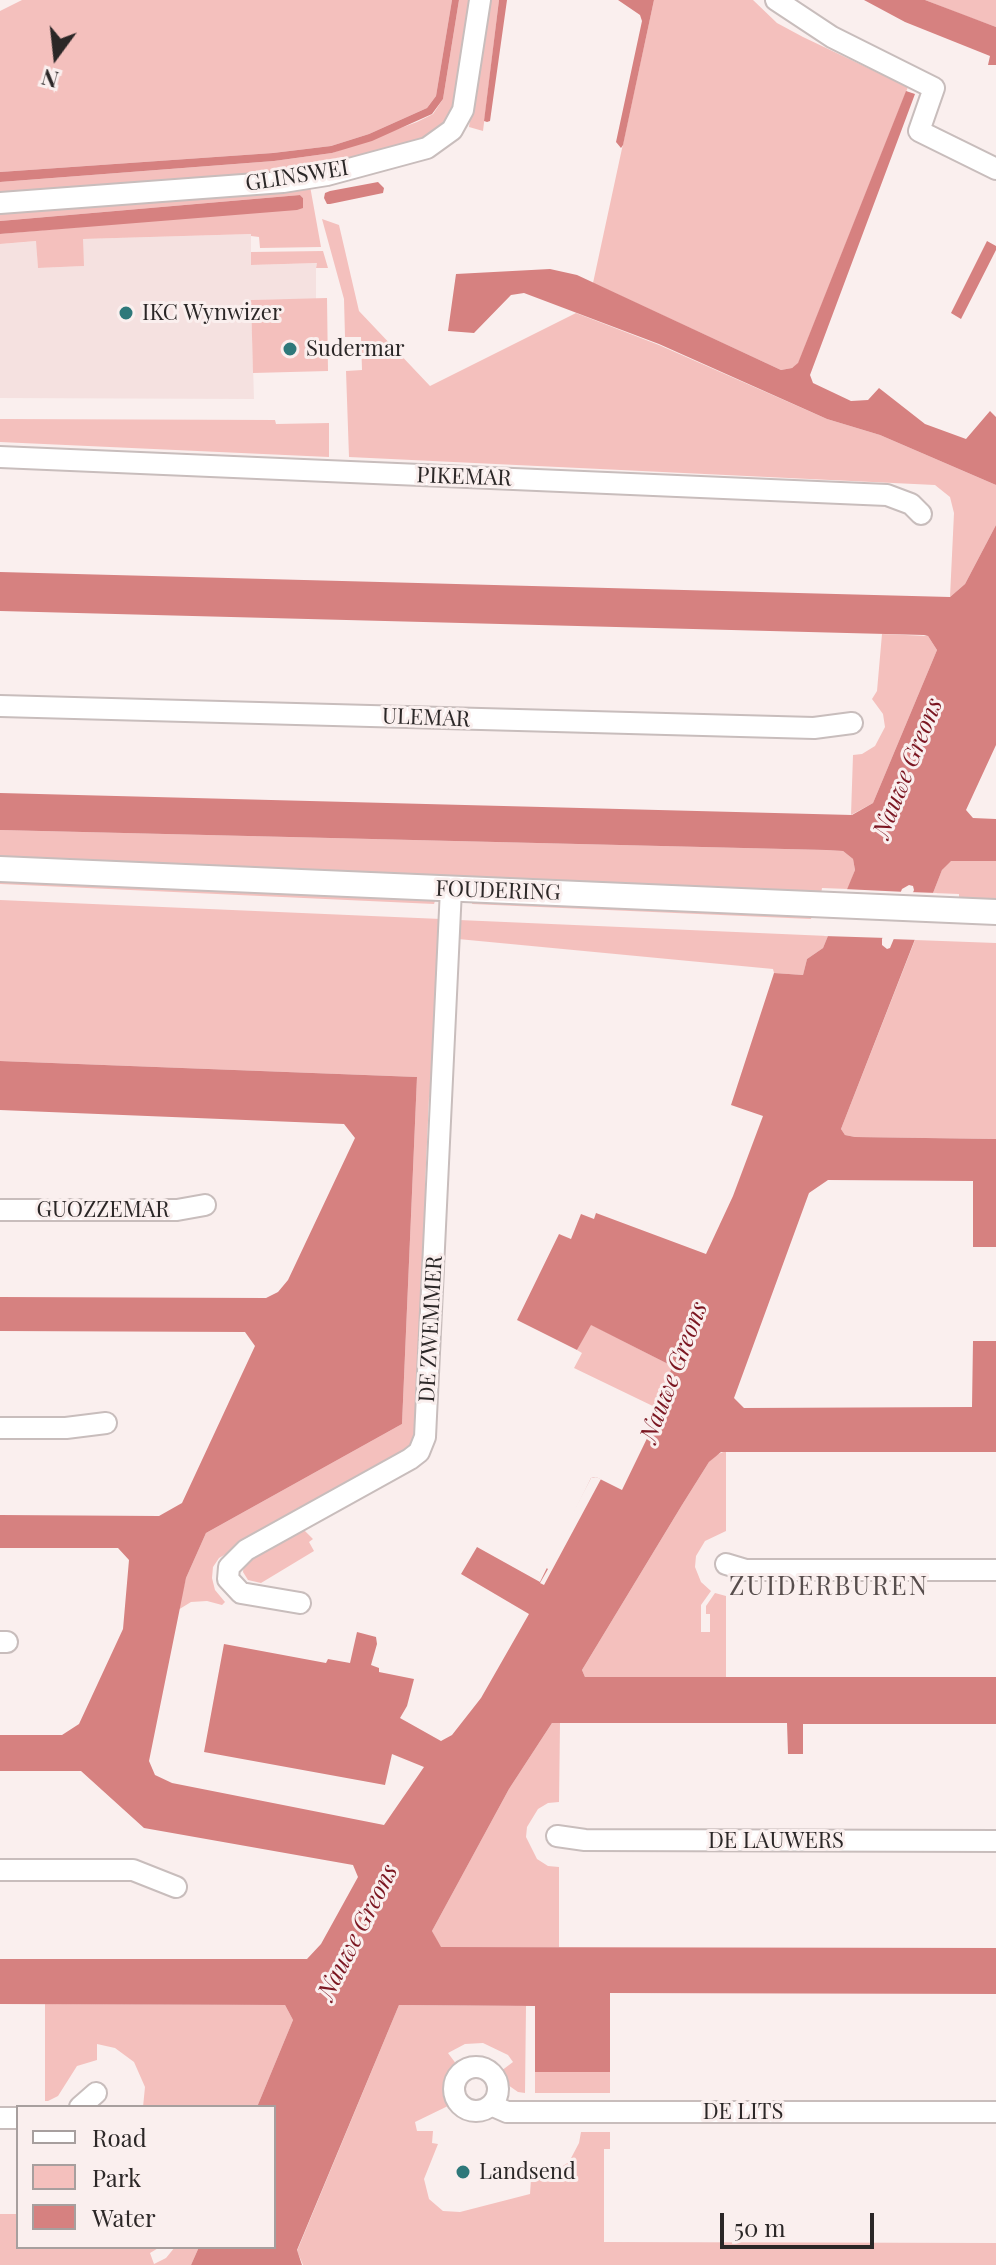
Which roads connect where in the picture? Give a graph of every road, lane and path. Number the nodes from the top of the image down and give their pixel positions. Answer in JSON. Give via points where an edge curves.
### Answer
{"nodes":[{"id":1,"x":480,"y":0,"type":"edge"},
{"id":2,"x":776,"y":0,"type":"edge"},
{"id":3,"x":996,"y":169,"type":"edge"},
{"id":4,"x":0,"y":203,"type":"edge"},
{"id":5,"x":0,"y":457,"type":"edge"},
{"id":6,"x":921,"y":514,"type":"dead end"},
{"id":7,"x":0,"y":706,"type":"edge"},
{"id":8,"x":852,"y":723,"type":"dead end"},
{"id":9,"x":0,"y":869,"type":"edge"},
{"id":10,"x":451,"y":889,"type":"junction"},
{"id":11,"x":996,"y":912,"type":"edge"},
{"id":12,"x":205,"y":1205,"type":"dead end"},
{"id":13,"x":0,"y":1210,"type":"edge"},
{"id":14,"x":106,"y":1423,"type":"dead end"},
{"id":15,"x":0,"y":1428,"type":"edge"},
{"id":16,"x":726,"y":1564,"type":"dead end"},
{"id":17,"x":996,"y":1570,"type":"edge"},
{"id":18,"x":300,"y":1603,"type":"dead end"},
{"id":19,"x":557,"y":1836,"type":"dead end"},
{"id":20,"x":996,"y":1841,"type":"edge"},
{"id":21,"x":0,"y":1870,"type":"edge"},
{"id":22,"x":176,"y":1887,"type":"dead end"},
{"id":23,"x":96,"y":2093,"type":"dead end"},
{"id":24,"x":82,"y":2105,"type":"edge"},
{"id":25,"x":491,"y":2105,"type":"dead end"},
{"id":26,"x":996,"y":2112,"type":"edge"}],
"edges":[{"from":1,"to":4,"type":"street","name":"GLINSWEI","via":[[463,110],[452,130],[427,148],[283,182]]},
{"from":2,"to":3,"type":"street","via":[[832,37],[934,88],[919,131]]},
{"from":5,"to":6,"type":"street","name":"PIKEMAR","via":[[887,495]]},
{"from":7,"to":8,"type":"street","name":"ULEMAR","via":[[814,728]]},
{"from":9,"to":10,"type":"street","name":"FOUDERING"},
{"from":10,"to":11,"type":"street","name":"FOUDERING"},
{"from":10,"to":18,"type":"street","name":"DE ZWEMMER","via":[[425,1437],[410,1459],[246,1550],[229,1567],[228,1579],[241,1593]]},
{"from":12,"to":13,"type":"street","name":"GUOZZEMAR","via":[[177,1210]]},
{"from":14,"to":15,"type":"street"},
{"from":16,"to":17,"type":"street","via":[[746,1570]]},
{"from":19,"to":20,"type":"street","name":"DE LAUWERS"},
{"from":21,"to":22,"type":"street","via":[[133,1870]]},
{"from":23,"to":24,"type":"street"},
{"from":25,"to":26,"type":"street","name":"DE LITS","via":[[507,2112]]}]}
